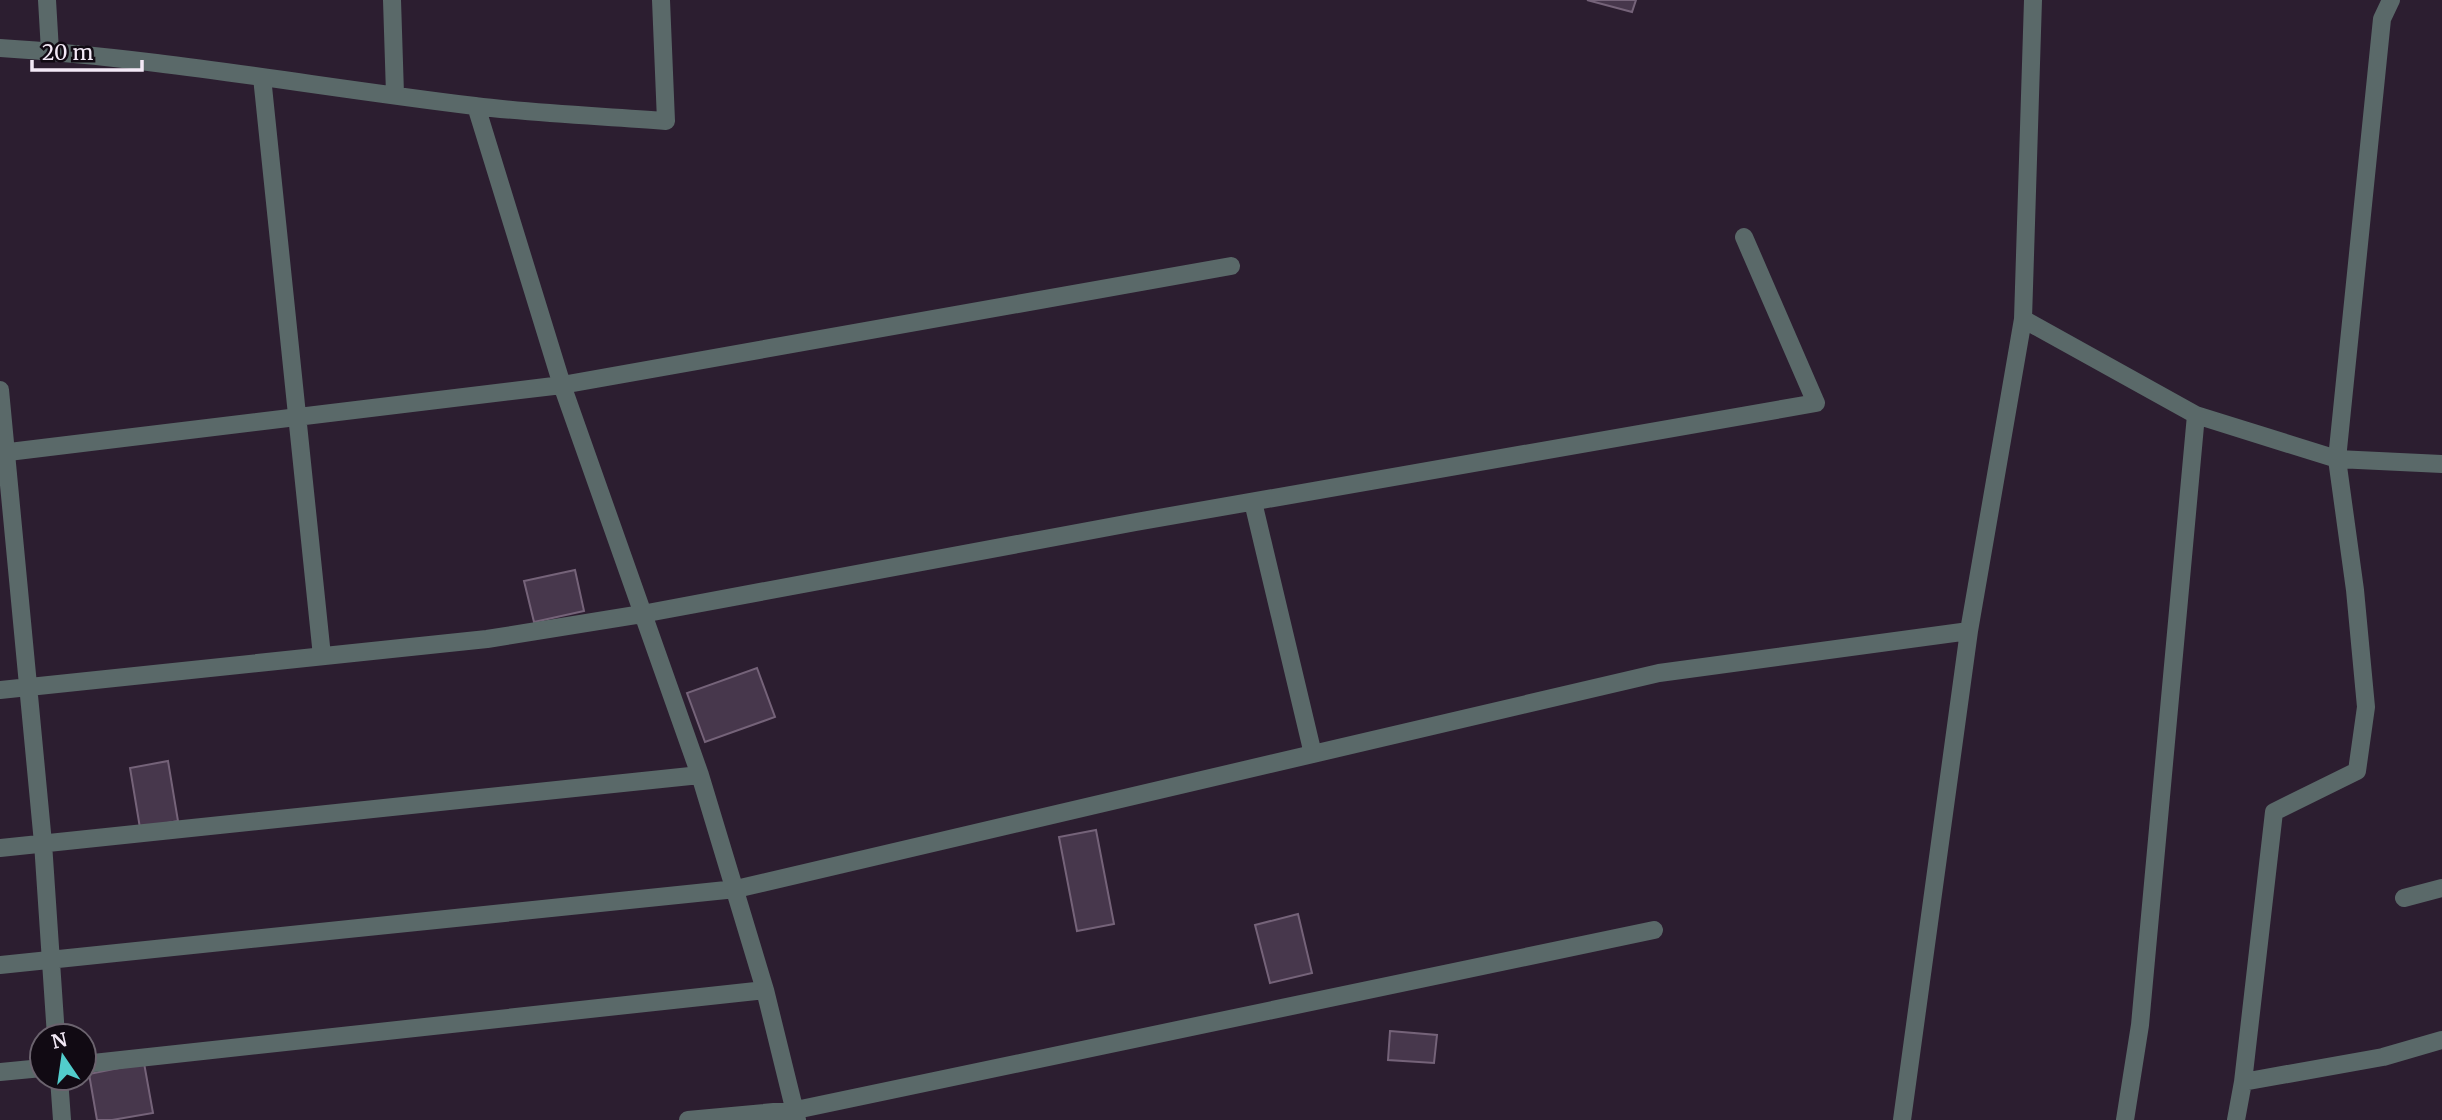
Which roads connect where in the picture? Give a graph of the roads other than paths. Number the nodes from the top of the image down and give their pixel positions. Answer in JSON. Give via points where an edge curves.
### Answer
{"nodes":[{"id":1,"x":47,"y":0,"type":"edge"},
{"id":2,"x":392,"y":0,"type":"edge"},
{"id":3,"x":662,"y":0,"type":"edge"},
{"id":4,"x":2034,"y":0,"type":"edge"},
{"id":5,"x":2391,"y":0,"type":"edge"},
{"id":6,"x":0,"y":48,"type":"edge"},
{"id":7,"x":50,"y":51,"type":"junction"},
{"id":8,"x":262,"y":77,"type":"junction"},
{"id":9,"x":395,"y":94,"type":"junction"},
{"id":10,"x":477,"y":106,"type":"junction"},
{"id":11,"x":1744,"y":237,"type":"dead end"},
{"id":12,"x":1231,"y":266,"type":"dead end"},
{"id":13,"x":2023,"y":319,"type":"junction"},
{"id":14,"x":562,"y":385,"type":"junction"},
{"id":15,"x":0,"y":390,"type":"edge"},
{"id":16,"x":2196,"y":415,"type":"junction"},
{"id":17,"x":298,"y":417,"type":"junction"},
{"id":18,"x":3,"y":452,"type":"edge"},
{"id":19,"x":2337,"y":459,"type":"junction"},
{"id":20,"x":2442,"y":464,"type":"edge"},
{"id":21,"x":1253,"y":502,"type":"junction"},
{"id":22,"x":642,"y":614,"type":"junction"},
{"id":23,"x":1969,"y":631,"type":"junction"},
{"id":24,"x":322,"y":656,"type":"junction"},
{"id":25,"x":28,"y":687,"type":"junction"},
{"id":26,"x":0,"y":690,"type":"edge"},
{"id":27,"x":1312,"y":754,"type":"junction"},
{"id":28,"x":700,"y":775,"type":"junction"},
{"id":29,"x":43,"y":843,"type":"junction"},
{"id":30,"x":0,"y":848,"type":"edge"},
{"id":31,"x":2442,"y":888,"type":"edge"},
{"id":32,"x":736,"y":890,"type":"junction"},
{"id":33,"x":2404,"y":898,"type":"dead end"},
{"id":34,"x":1654,"y":930,"type":"dead end"},
{"id":35,"x":51,"y":961,"type":"junction"},
{"id":36,"x":0,"y":965,"type":"edge"},
{"id":37,"x":765,"y":990,"type":"junction"},
{"id":38,"x":55,"y":1022,"type":"edge"},
{"id":39,"x":2442,"y":1040,"type":"edge"},
{"id":40,"x":98,"y":1062,"type":"edge"},
{"id":41,"x":28,"y":1069,"type":"edge"},
{"id":42,"x":0,"y":1072,"type":"edge"},
{"id":43,"x":2243,"y":1082,"type":"junction"},
{"id":44,"x":60,"y":1092,"type":"edge"},
{"id":45,"x":796,"y":1115,"type":"edge"},
{"id":46,"x":62,"y":1120,"type":"edge"},
{"id":47,"x":688,"y":1120,"type":"edge"},
{"id":48,"x":1902,"y":1120,"type":"edge"},
{"id":49,"x":2125,"y":1120,"type":"edge"},
{"id":50,"x":2236,"y":1120,"type":"edge"}],
"edges":[{"from":1,"to":7,"type":"street"},
{"from":2,"to":9,"type":"street"},
{"from":3,"to":10,"type":"street","via":[[666,121]]},
{"from":4,"to":13,"type":"street"},
{"from":5,"to":19,"type":"street","via":[[2382,19]]},
{"from":6,"to":7,"type":"street"},
{"from":7,"to":8,"type":"street"},
{"from":8,"to":9,"type":"street"},
{"from":8,"to":17,"type":"street"},
{"from":9,"to":10,"type":"street"},
{"from":10,"to":14,"type":"street"},
{"from":11,"to":21,"type":"street","via":[[1816,403]]},
{"from":12,"to":14,"type":"street"},
{"from":13,"to":16,"type":"street"},
{"from":13,"to":23,"type":"street"},
{"from":14,"to":17,"type":"street"},
{"from":14,"to":22,"type":"street"},
{"from":15,"to":18,"type":"street"},
{"from":16,"to":19,"type":"street"},
{"from":16,"to":49,"type":"street","via":[[2140,1025]]},
{"from":17,"to":18,"type":"street"},
{"from":17,"to":24,"type":"street"},
{"from":18,"to":25,"type":"street"},
{"from":19,"to":20,"type":"street"},
{"from":19,"to":43,"type":"street","via":[[2356,590],[2366,707],[2361,745],[2357,771],[2274,812]]},
{"from":21,"to":22,"type":"street"},
{"from":21,"to":27,"type":"street"},
{"from":22,"to":24,"type":"street","via":[[487,639]]},
{"from":22,"to":28,"type":"street"},
{"from":23,"to":27,"type":"street","via":[[1659,673]]},
{"from":23,"to":48,"type":"street"},
{"from":24,"to":25,"type":"street"},
{"from":25,"to":26,"type":"street"},
{"from":25,"to":29,"type":"street"},
{"from":27,"to":32,"type":"street"},
{"from":28,"to":29,"type":"street"},
{"from":28,"to":32,"type":"street"},
{"from":29,"to":30,"type":"street"},
{"from":29,"to":35,"type":"street"},
{"from":31,"to":33,"type":"street"},
{"from":32,"to":35,"type":"street"},
{"from":32,"to":37,"type":"street"},
{"from":34,"to":45,"type":"street"},
{"from":35,"to":36,"type":"street"},
{"from":35,"to":38,"type":"street"},
{"from":37,"to":40,"type":"street"},
{"from":37,"to":45,"type":"street"},
{"from":39,"to":43,"type":"street","via":[[2383,1057]]},
{"from":41,"to":42,"type":"street"},
{"from":43,"to":50,"type":"street"},
{"from":44,"to":46,"type":"street"},
{"from":45,"to":47,"type":"street"}]}
